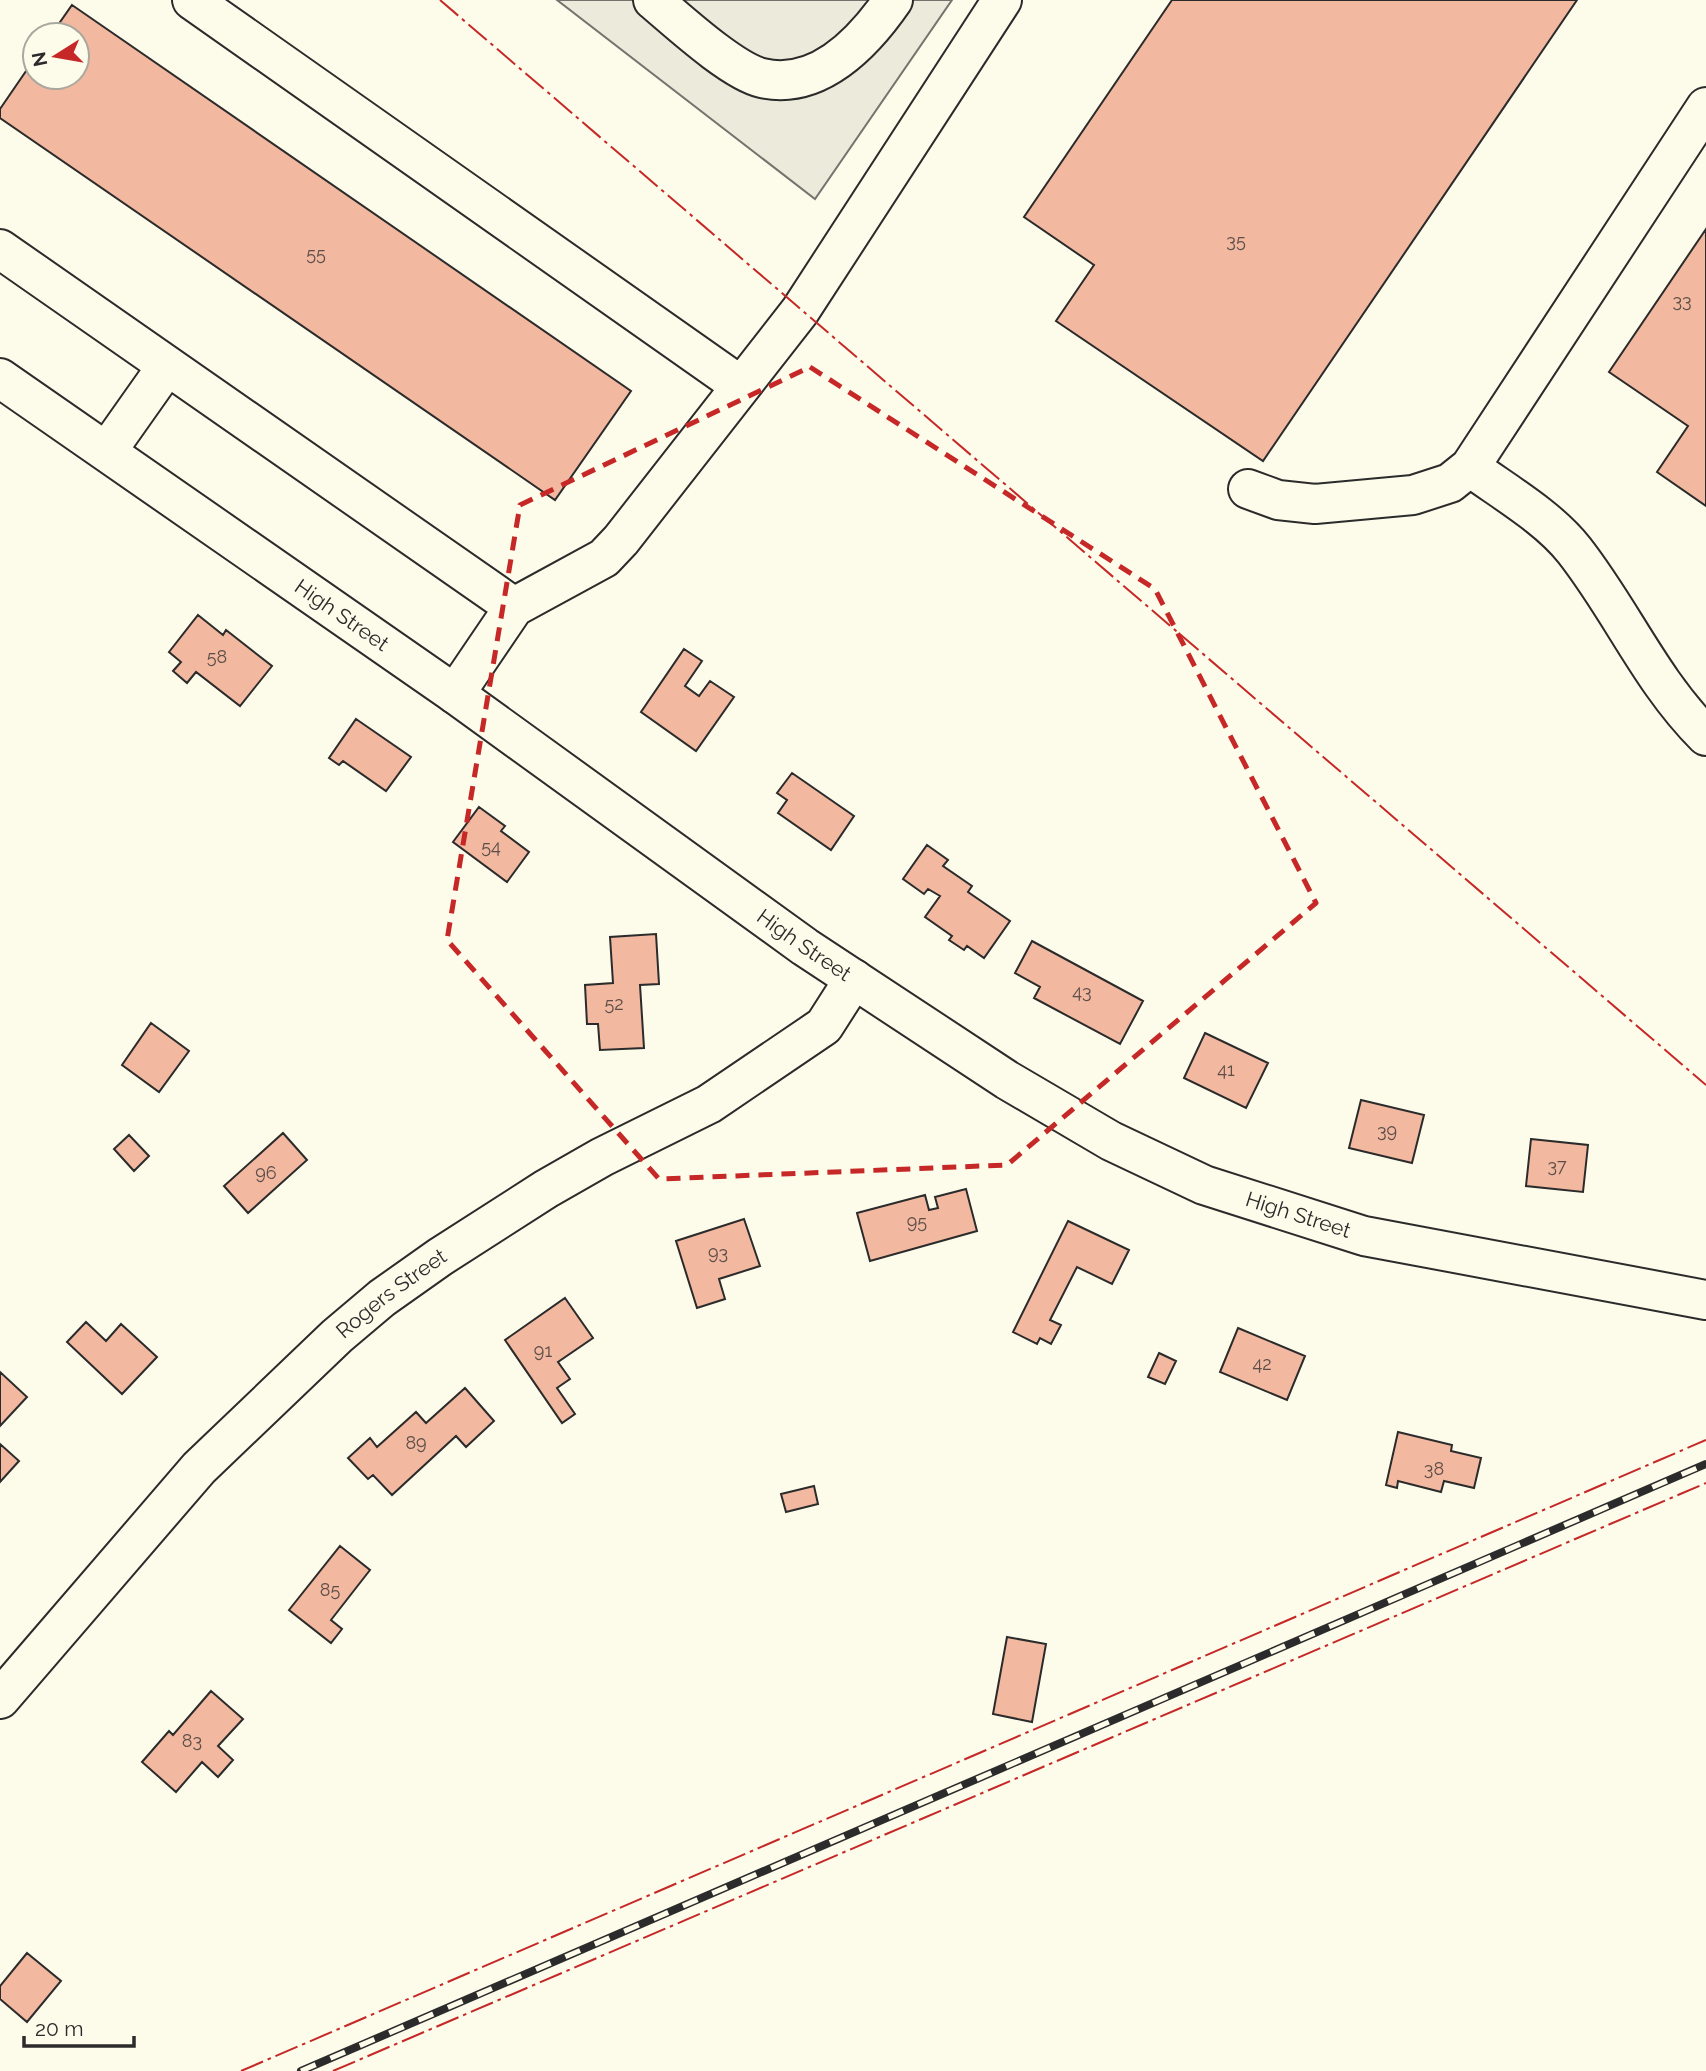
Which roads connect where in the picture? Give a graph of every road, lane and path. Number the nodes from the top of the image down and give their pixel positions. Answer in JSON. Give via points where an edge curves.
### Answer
{"nodes":[{"id":1,"x":192,"y":0,"type":"edge"},
{"id":2,"x":653,"y":0,"type":"edge"},
{"id":3,"x":893,"y":0,"type":"edge"},
{"id":4,"x":1002,"y":0,"type":"edge"},
{"id":5,"x":1706,"y":107,"type":"edge"},
{"id":6,"x":0,"y":249,"type":"edge"},
{"id":7,"x":167,"y":366,"type":"junction"},
{"id":8,"x":0,"y":378,"type":"edge"},
{"id":9,"x":741,"y":386,"type":"junction"},
{"id":10,"x":107,"y":451,"type":"junction"},
{"id":11,"x":1470,"y":467,"type":"junction"},
{"id":12,"x":1248,"y":489,"type":"dead end"},
{"id":13,"x":513,"y":607,"type":"junction"},
{"id":14,"x":455,"y":694,"type":"junction"},
{"id":15,"x":1706,"y":736,"type":"edge"},
{"id":16,"x":854,"y":979,"type":"junction"},
{"id":17,"x":1706,"y":1300,"type":"edge"},
{"id":18,"x":0,"y":1699,"type":"edge"}],
"edges":[{"from":1,"to":9,"type":"main road"},
{"from":2,"to":3,"type":"main road","via":[[711,49],[761,78],[797,80],[817,73],[873,29]]},
{"from":4,"to":9,"type":"main road","via":[[800,311]]},
{"from":5,"to":11,"type":"main road"},
{"from":6,"to":7,"type":"main road"},
{"from":7,"to":10,"type":"main road"},
{"from":7,"to":13,"type":"main road"},
{"from":8,"to":10,"type":"main road","name":"High Street"},
{"from":9,"to":13,"type":"main road","via":[[604,558]]},
{"from":10,"to":14,"type":"main road","name":"High Street"},
{"from":11,"to":12,"type":"main road","via":[[1450,482],[1399,496],[1315,504],[1278,500]]},
{"from":11,"to":15,"type":"main road","via":[[1572,547],[1649,668]]},
{"from":13,"to":14,"type":"main road"},
{"from":14,"to":16,"type":"main road","name":"High Street"},
{"from":16,"to":17,"type":"main road","name":"High Street","via":[[1059,1111],[1204,1185],[1364,1236]]},
{"from":16,"to":18,"type":"main road","name":"Rogers Street","via":[[814,1034],[709,1104],[546,1189],[440,1257],[364,1314],[199,1468]]}]}
